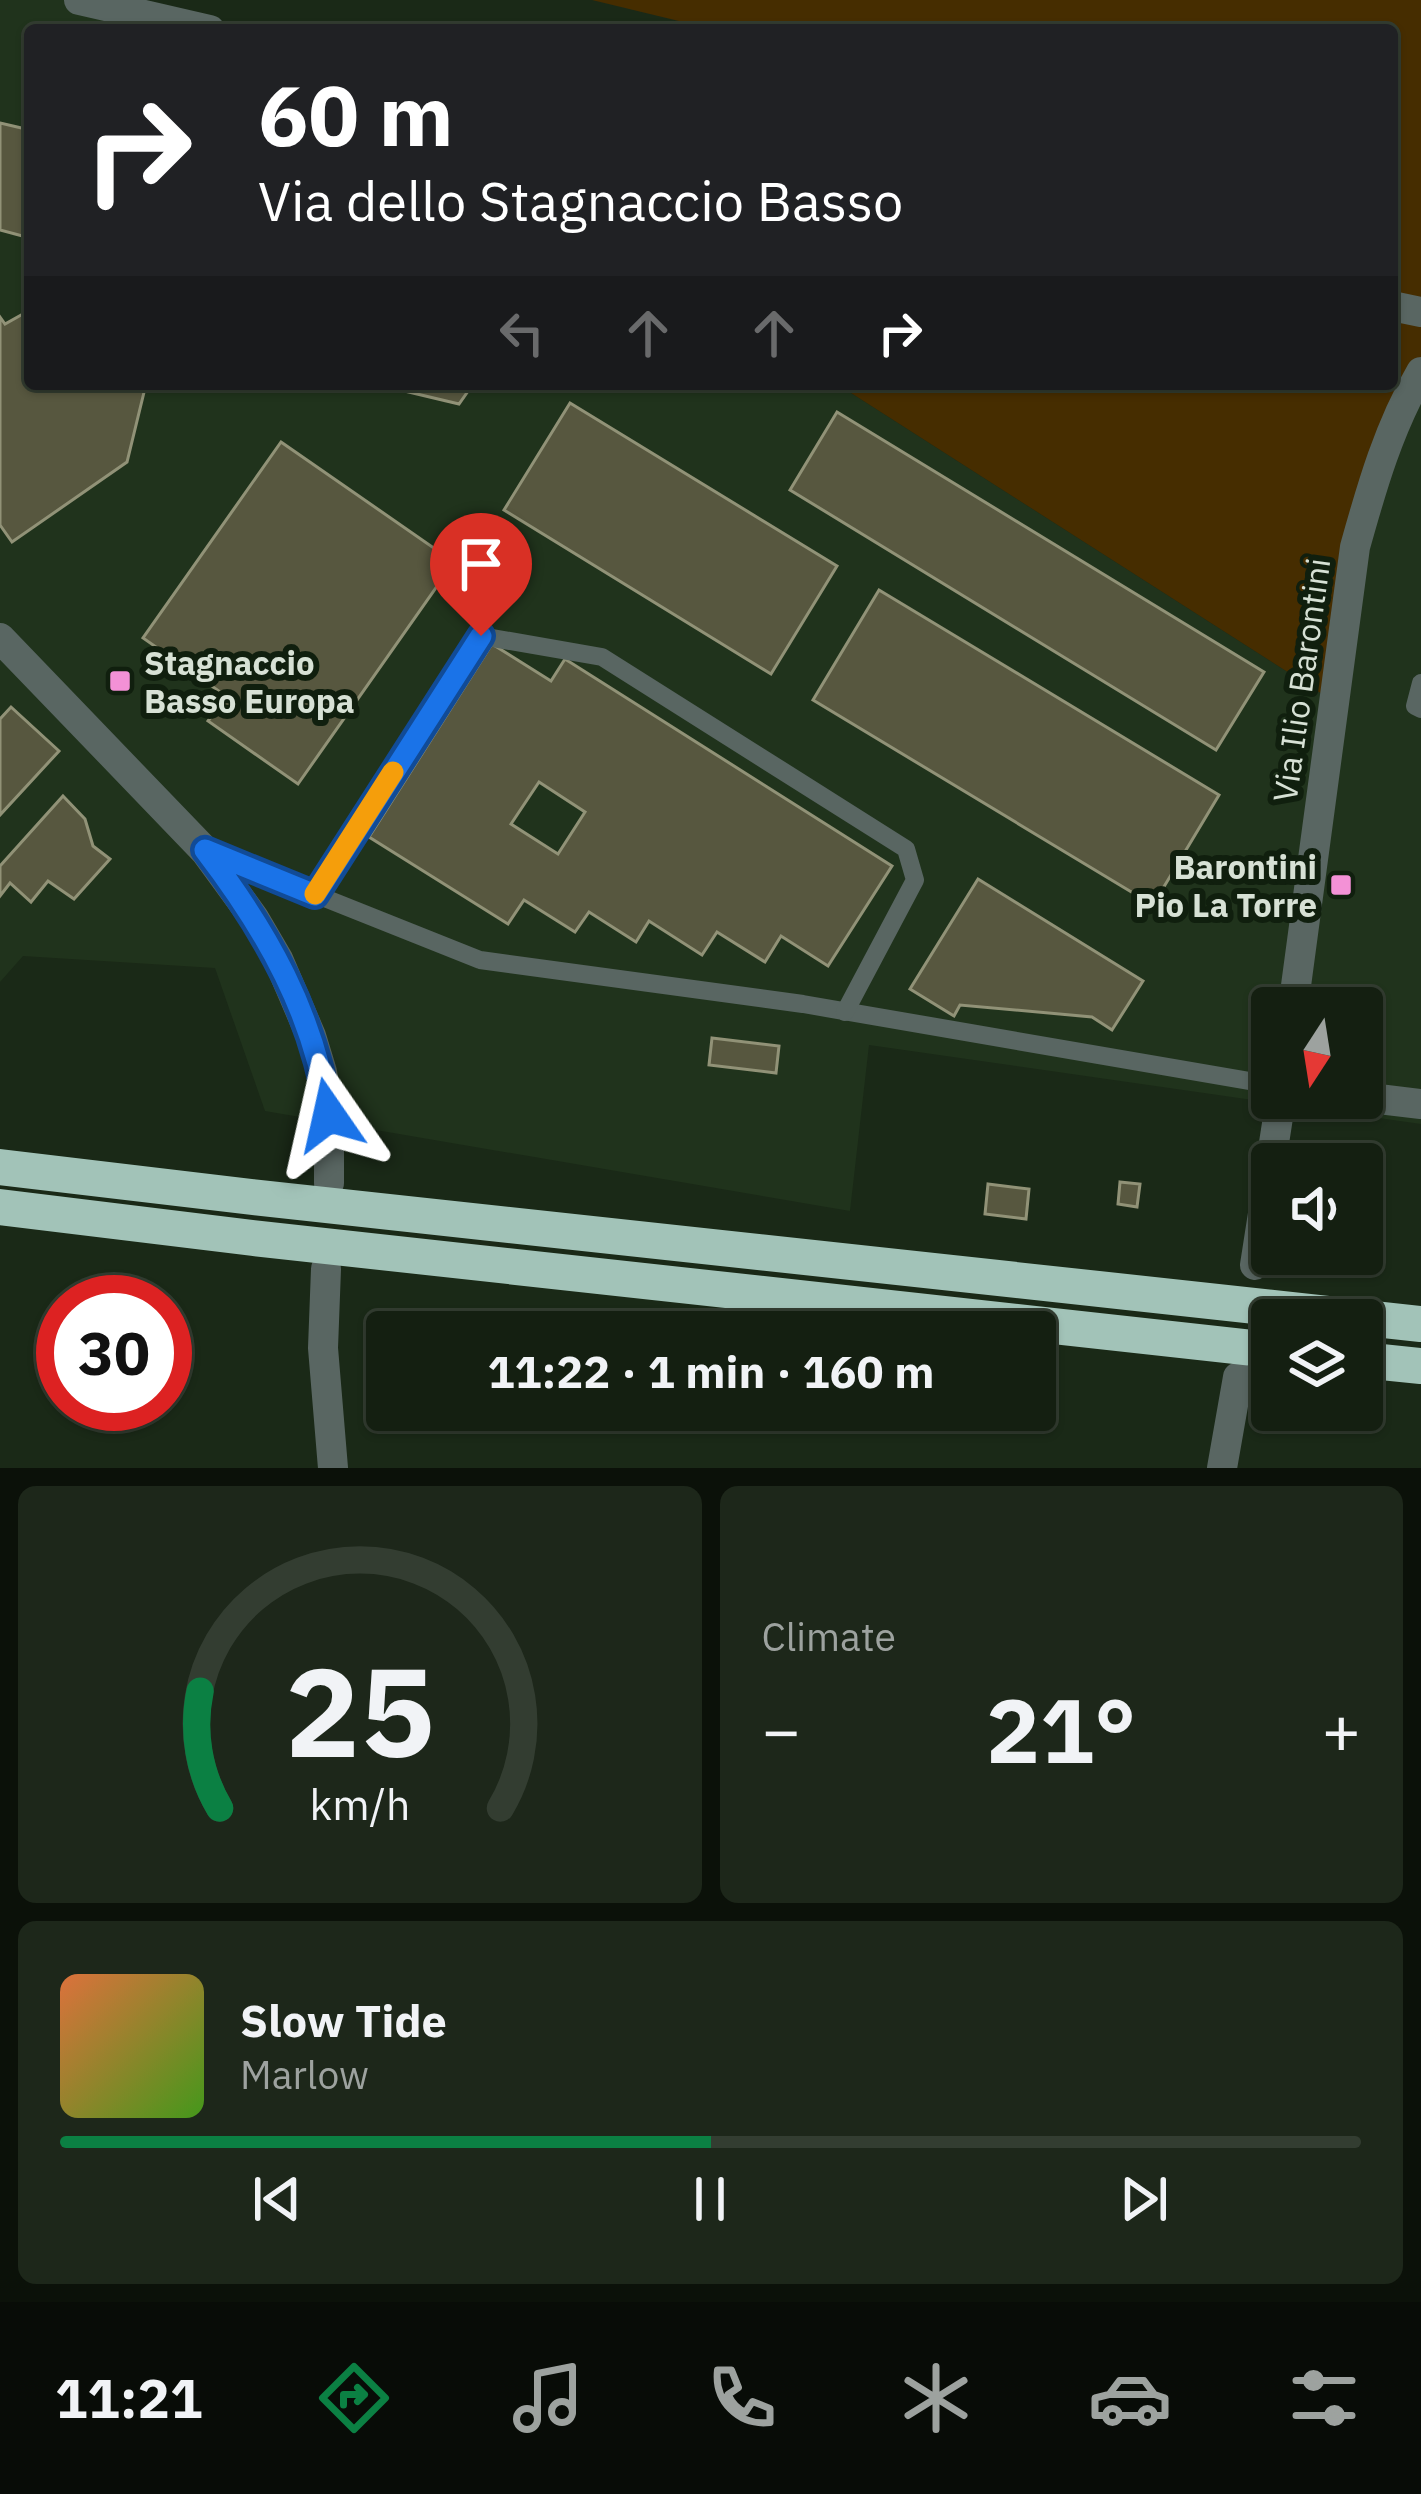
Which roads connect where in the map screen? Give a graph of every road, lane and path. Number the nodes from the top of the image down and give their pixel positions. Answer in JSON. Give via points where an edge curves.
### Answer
{"nodes":[{"id":1,"x":79,"y":0,"type":"edge"},
{"id":2,"x":184,"y":24,"type":"edge"},
{"id":3,"x":1421,"y":372,"type":"edge"},
{"id":4,"x":0,"y":638,"type":"edge"},
{"id":5,"x":1421,"y":683,"type":"edge"},
{"id":6,"x":1421,"y":709,"type":"edge"},
{"id":7,"x":205,"y":850,"type":"junction"},
{"id":8,"x":315,"y":895,"type":"junction"},
{"id":9,"x":1296,"y":987,"type":"edge"},
{"id":10,"x":845,"y":1012,"type":"junction"},
{"id":11,"x":1251,"y":1081,"type":"edge"},
{"id":12,"x":1383,"y":1099,"type":"edge"},
{"id":13,"x":1421,"y":1104,"type":"edge"},
{"id":14,"x":0,"y":1167,"type":"edge"},
{"id":15,"x":329,"y":1183,"type":"dead end"},
{"id":16,"x":0,"y":1207,"type":"edge"},
{"id":17,"x":326,"y":1269,"type":"dead end"},
{"id":18,"x":1421,"y":1324,"type":"edge"},
{"id":19,"x":1251,"y":1348,"type":"edge"},
{"id":20,"x":1383,"y":1362,"type":"edge"},
{"id":21,"x":1421,"y":1366,"type":"edge"},
{"id":22,"x":1238,"y":1377,"type":"dead end"},
{"id":23,"x":333,"y":1468,"type":"edge"},
{"id":24,"x":1222,"y":1468,"type":"edge"}],
"edges":[{"from":1,"to":2,"type":"street"},
{"from":3,"to":9,"type":"street","name":"Via Ilio Barontini","via":[[1392,430],[1355,547]]},
{"from":4,"to":7,"type":"street"},
{"from":5,"to":6,"type":"lane"},
{"from":7,"to":8,"type":"lane"},
{"from":7,"to":15,"type":"street","via":[[278,959],[311,1036],[329,1115]]},
{"from":8,"to":10,"type":"lane","via":[[480,960]]},
{"from":8,"to":10,"type":"lane","via":[[481,636],[602,657],[906,849],[915,880]]},
{"from":10,"to":11,"type":"lane"},
{"from":12,"to":13,"type":"street"},
{"from":14,"to":18,"type":"highway"},
{"from":16,"to":19,"type":"highway"},
{"from":17,"to":23,"type":"street"},
{"from":20,"to":21,"type":"highway"},
{"from":22,"to":24,"type":"street"}]}
